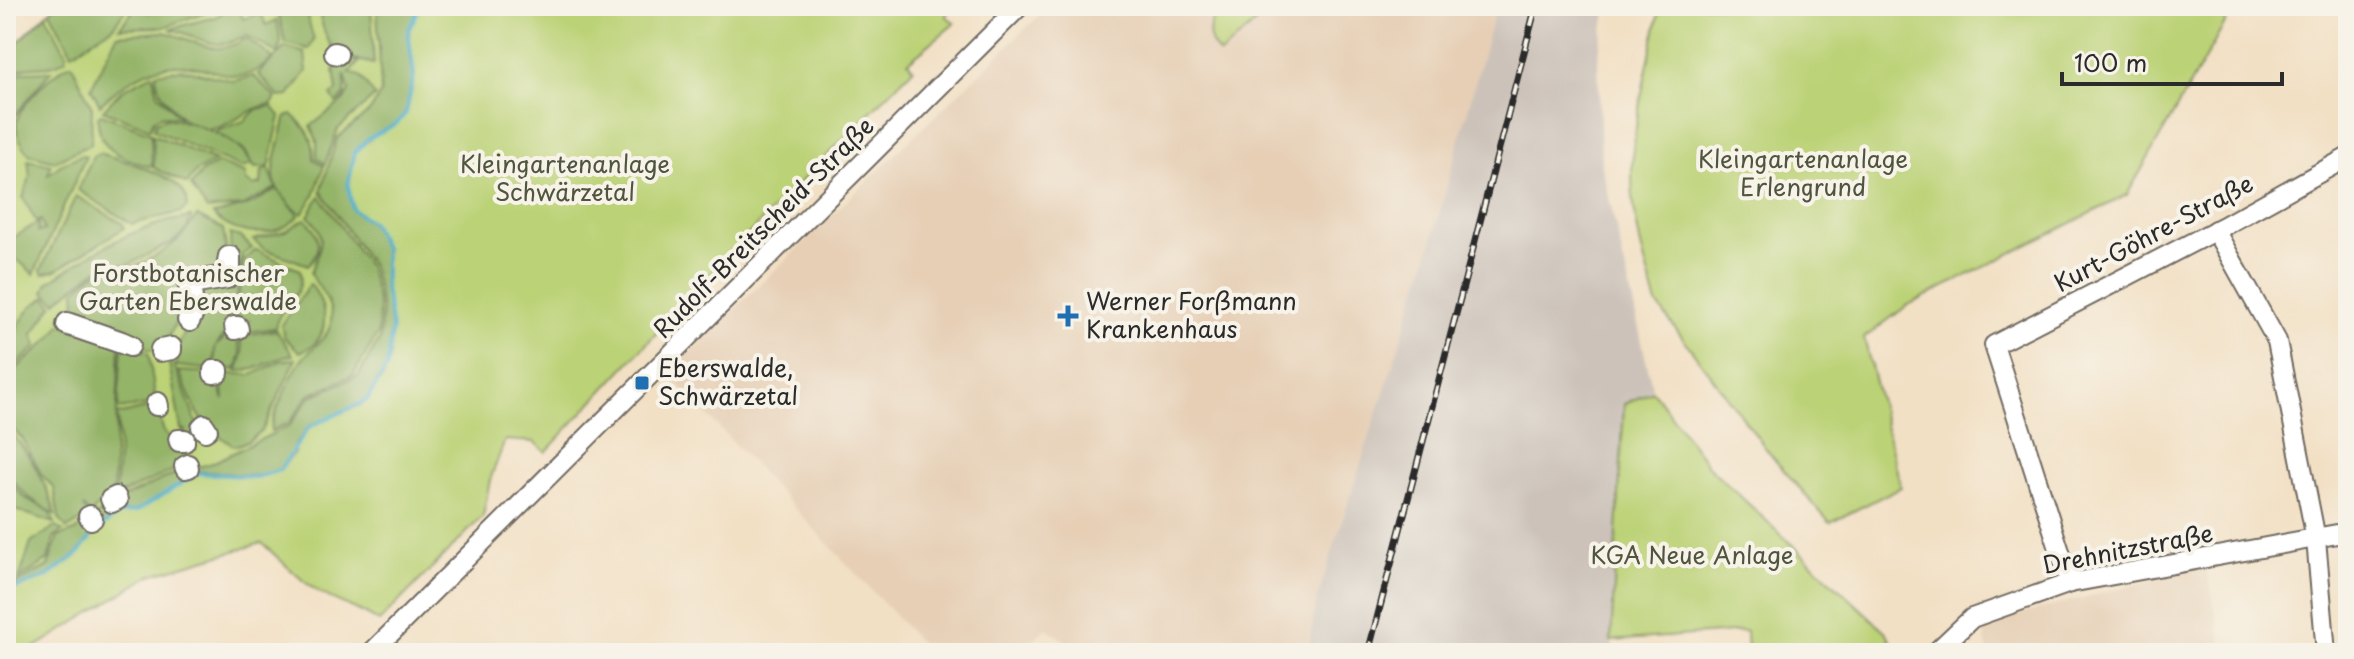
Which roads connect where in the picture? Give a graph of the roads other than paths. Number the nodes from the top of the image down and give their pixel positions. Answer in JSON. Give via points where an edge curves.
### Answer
{"nodes":[{"id":1,"x":1020,"y":6,"type":"edge"},
{"id":2,"x":2348,"y":157,"type":"edge"},
{"id":3,"x":2215,"y":230,"type":"junction"},
{"id":4,"x":2348,"y":532,"type":"edge"},
{"id":5,"x":2316,"y":539,"type":"junction"},
{"id":6,"x":2070,"y":583,"type":"junction"},
{"id":7,"x":371,"y":653,"type":"edge"},
{"id":8,"x":1935,"y":653,"type":"edge"},
{"id":9,"x":2326,"y":653,"type":"edge"}],
"edges":[{"from":1,"to":7,"type":"street","name":"Rudolf-Breitscheid-Straße"},
{"from":2,"to":3,"type":"street","name":"Kurt-Göhre-Straße"},
{"from":3,"to":5,"type":"street","via":[[2277,341]]},
{"from":3,"to":6,"type":"street","name":"Kurt-Göhre-Straße","via":[[1994,345]]},
{"from":4,"to":5,"type":"street","name":"Drehnitzstraße"},
{"from":5,"to":6,"type":"street","name":"Drehnitzstraße"},
{"from":5,"to":9,"type":"street"},
{"from":6,"to":8,"type":"street","name":"Drehnitzstraße","via":[[1972,618]]}]}
